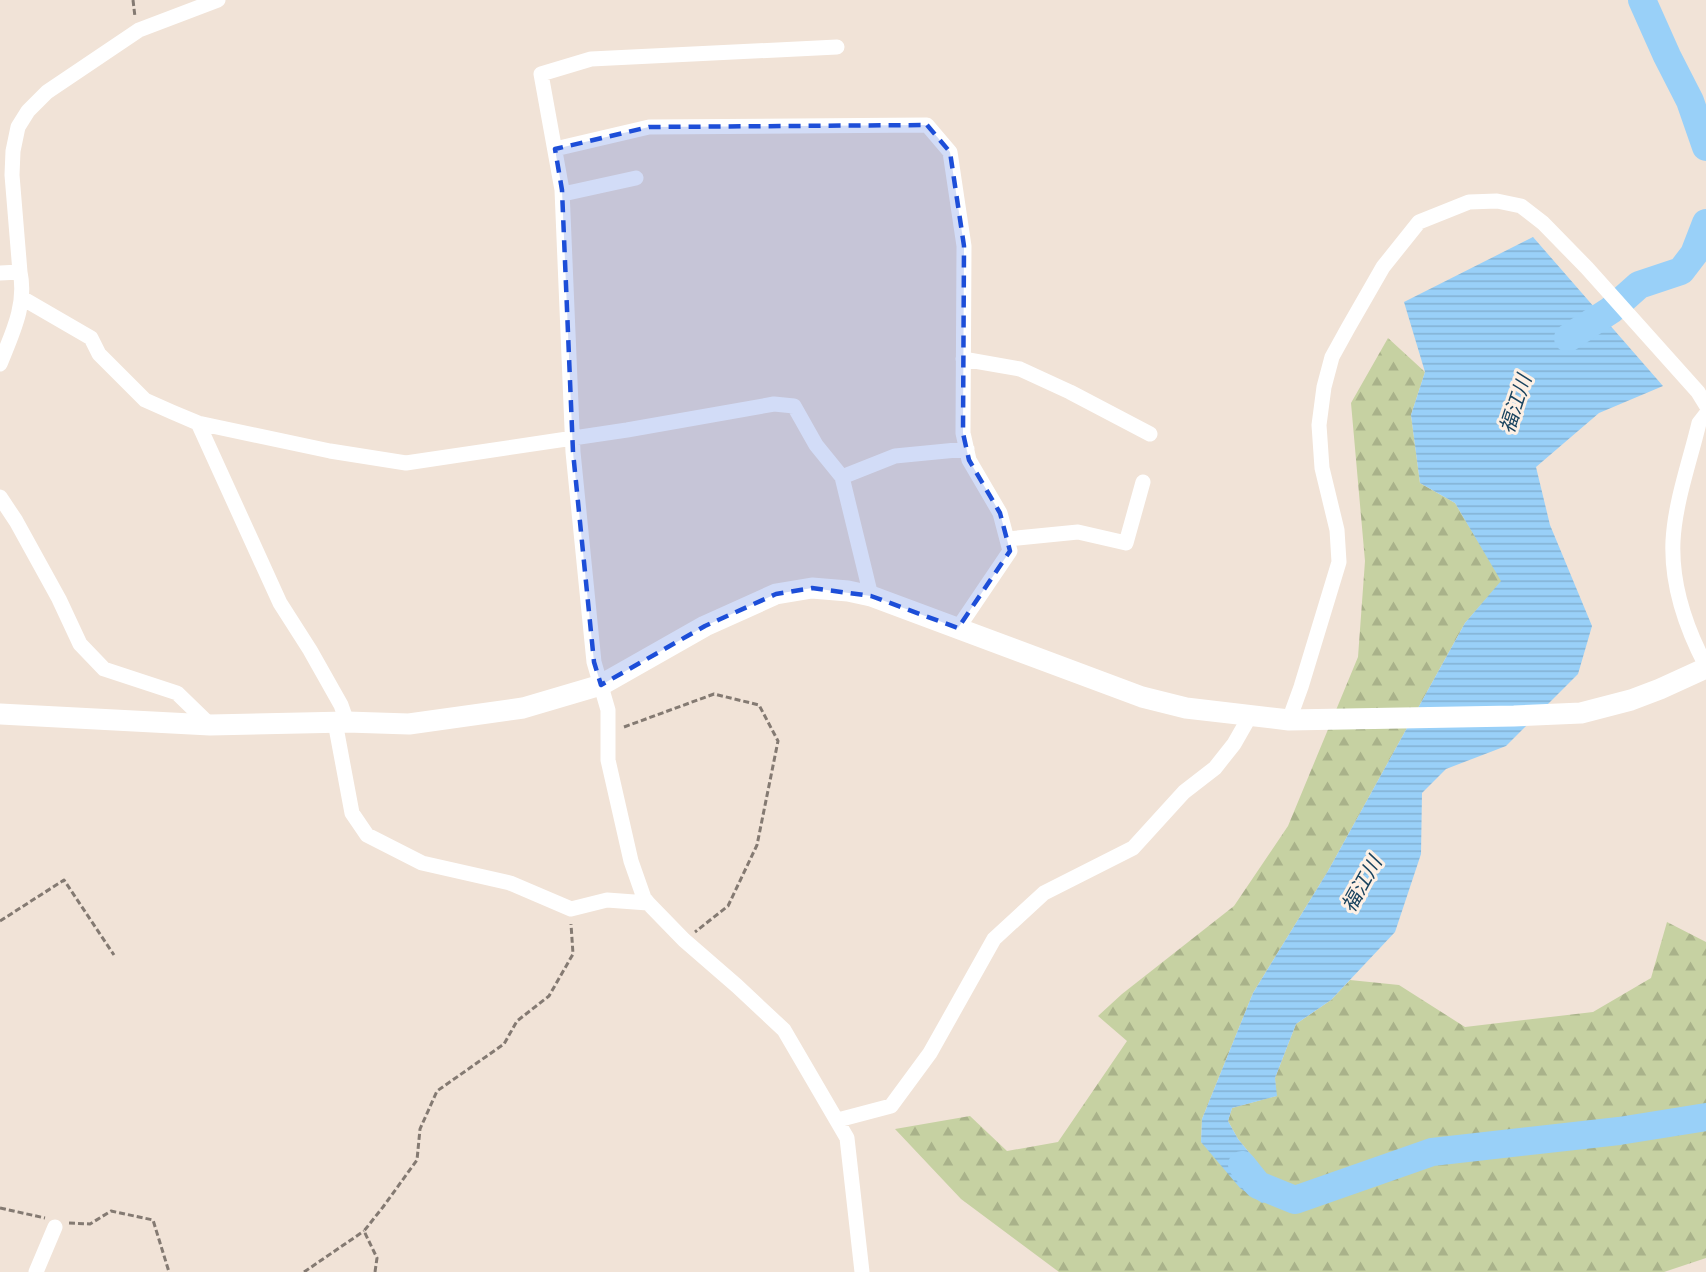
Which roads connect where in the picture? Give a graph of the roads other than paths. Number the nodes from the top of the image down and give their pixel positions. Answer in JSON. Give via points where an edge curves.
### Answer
{"nodes":[{"id":1,"x":218,"y":0,"type":"edge"},
{"id":2,"x":837,"y":47,"type":"dead end"},
{"id":3,"x":555,"y":149,"type":"junction"},
{"id":4,"x":636,"y":178,"type":"dead end"},
{"id":5,"x":563,"y":194,"type":"junction"},
{"id":6,"x":20,"y":272,"type":"junction"},
{"id":7,"x":0,"y":273,"type":"edge"},
{"id":8,"x":22,"y":298,"type":"junction"},
{"id":9,"x":963,"y":359,"type":"junction"},
{"id":10,"x":0,"y":364,"type":"edge"},
{"id":11,"x":1706,"y":405,"type":"edge"},
{"id":12,"x":1706,"y":414,"type":"edge"},
{"id":13,"x":198,"y":423,"type":"junction"},
{"id":14,"x":1150,"y":434,"type":"dead end"},
{"id":15,"x":574,"y":439,"type":"junction"},
{"id":16,"x":967,"y":449,"type":"junction"},
{"id":17,"x":843,"y":477,"type":"junction"},
{"id":18,"x":1143,"y":482,"type":"dead end"},
{"id":19,"x":0,"y":497,"type":"edge"},
{"id":20,"x":1007,"y":539,"type":"junction"},
{"id":21,"x":871,"y":596,"type":"junction"},
{"id":22,"x":958,"y":628,"type":"junction"},
{"id":23,"x":1706,"y":667,"type":"edge"},
{"id":24,"x":601,"y":685,"type":"junction"},
{"id":25,"x":0,"y":714,"type":"edge"},
{"id":26,"x":1250,"y":716,"type":"junction"},
{"id":27,"x":1289,"y":720,"type":"junction"},
{"id":28,"x":341,"y":722,"type":"junction"},
{"id":29,"x":210,"y":725,"type":"junction"},
{"id":30,"x":648,"y":903,"type":"junction"},
{"id":31,"x":838,"y":1120,"type":"junction"},
{"id":32,"x":58,"y":1223,"type":"road end"},
{"id":33,"x":36,"y":1272,"type":"edge"},
{"id":34,"x":862,"y":1272,"type":"edge"}],
"edges":[{"from":1,"to":6,"type":"street","via":[[139,30],[54,87],[28,111],[18,127],[13,151]]},
{"from":2,"to":3,"type":"street","via":[[591,59],[541,74]]},
{"from":3,"to":5,"type":"street"},
{"from":3,"to":9,"type":"street","via":[[649,127],[927,125],[951,152],[964,246]]},
{"from":4,"to":5,"type":"street"},
{"from":5,"to":15,"type":"street"},
{"from":6,"to":7,"type":"street"},
{"from":6,"to":8,"type":"street"},
{"from":8,"to":10,"type":"street"},
{"from":8,"to":13,"type":"street","via":[[91,338],[99,354],[146,400]]},
{"from":9,"to":14,"type":"street","via":[[1020,369]]},
{"from":9,"to":16,"type":"street","via":[[963,433]]},
{"from":11,"to":27,"type":"street","via":[[1632,316],[1543,223],[1521,206],[1497,201],[1469,202],[1419,222],[1383,267],[1332,357],[1324,387],[1318,425],[1339,562]]},
{"from":12,"to":23,"type":"street","via":[[1699,423],[1673,541],[1676,585],[1692,639]]},
{"from":13,"to":15,"type":"street","via":[[406,463]]},
{"from":13,"to":28,"type":"street","via":[[280,603],[341,705]]},
{"from":15,"to":17,"type":"street","via":[[774,404],[794,406],[816,445]]},
{"from":15,"to":24,"type":"street","via":[[594,662]]},
{"from":16,"to":17,"type":"street","via":[[895,456]]},
{"from":16,"to":20,"type":"street","via":[[969,460],[1000,513]]},
{"from":17,"to":21,"type":"street"},
{"from":18,"to":20,"type":"street","via":[[1126,543],[1078,532]]},
{"from":19,"to":29,"type":"street","via":[[59,599],[80,644],[104,669],[177,693]]},
{"from":20,"to":22,"type":"street","via":[[1010,551]]},
{"from":21,"to":22,"type":"street"},
{"from":21,"to":24,"type":"street","via":[[812,588],[776,594],[705,626]]},
{"from":22,"to":26,"type":"street","via":[[1142,697],[1186,708]]},
{"from":23,"to":27,"type":"street","via":[[1631,700],[1581,712]]},
{"from":24,"to":28,"type":"street","via":[[523,708],[409,724]]},
{"from":24,"to":30,"type":"street","via":[[608,710],[608,760],[631,861]]},
{"from":25,"to":29,"type":"street"},
{"from":26,"to":27,"type":"street"},
{"from":26,"to":31,"type":"street","via":[[1215,768],[1184,792],[1133,848],[1044,893],[994,939],[930,1053],[891,1106]]},
{"from":28,"to":29,"type":"street"},
{"from":28,"to":30,"type":"street","via":[[352,813],[367,835],[422,863],[510,883],[571,909],[607,900]]},
{"from":30,"to":31,"type":"street","via":[[784,1030]]},
{"from":31,"to":34,"type":"street","via":[[847,1138]]},
{"from":32,"to":33,"type":"street"}]}
